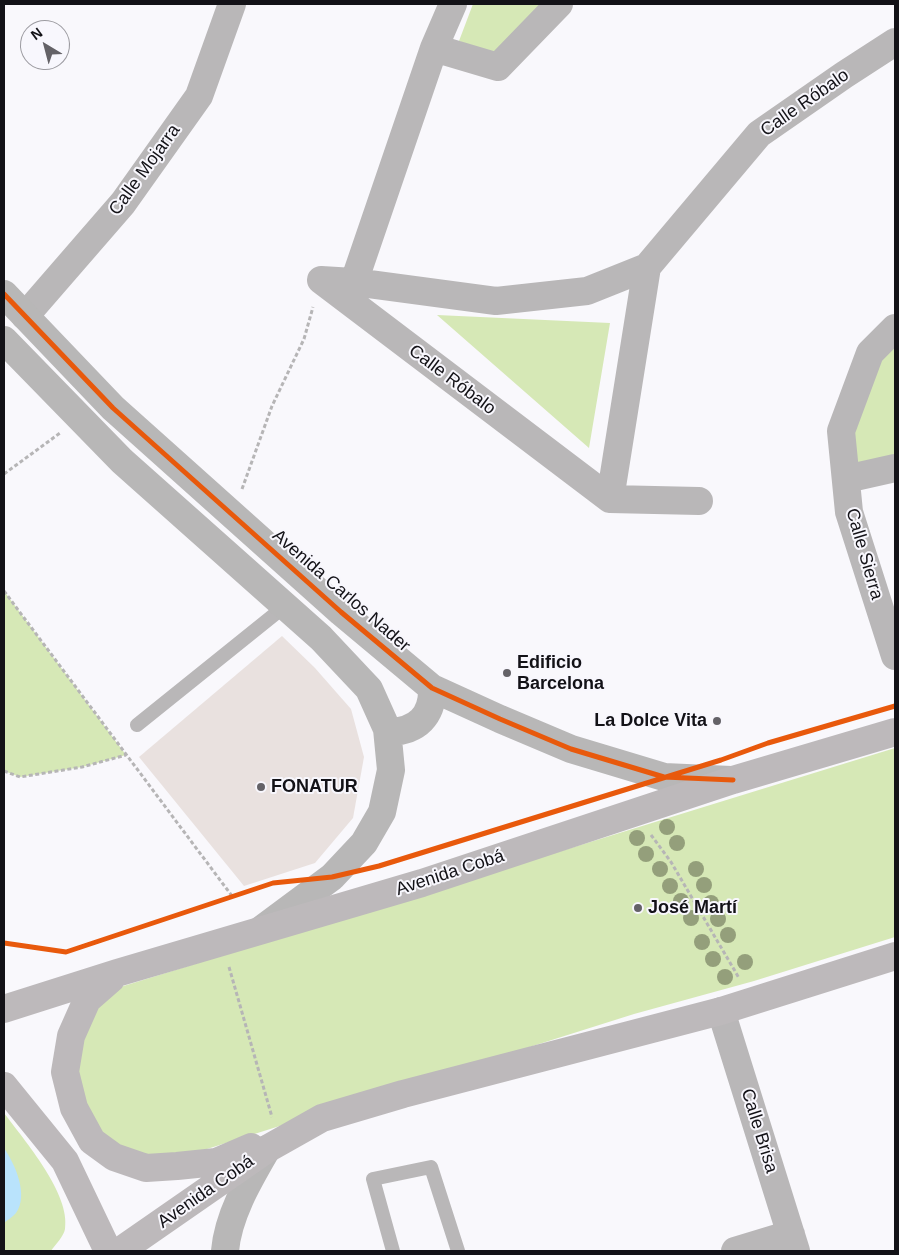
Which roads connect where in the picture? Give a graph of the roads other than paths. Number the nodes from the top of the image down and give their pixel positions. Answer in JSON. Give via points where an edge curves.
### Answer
{"nodes":[{"id":1,"x":232,"y":4,"type":"edge"},
{"id":2,"x":453,"y":4,"type":"edge"},
{"id":3,"x":559,"y":4,"type":"edge"},
{"id":4,"x":895,"y":42,"type":"edge"},
{"id":5,"x":434,"y":48,"type":"junction"},
{"id":6,"x":647,"y":267,"type":"junction"},
{"id":7,"x":354,"y":282,"type":"junction"},
{"id":8,"x":4,"y":294,"type":"edge"},
{"id":9,"x":25,"y":316,"type":"junction"},
{"id":10,"x":894,"y":332,"type":"edge"},
{"id":11,"x":4,"y":340,"type":"edge"},
{"id":12,"x":895,"y":468,"type":"edge"},
{"id":13,"x":846,"y":480,"type":"junction"},
{"id":14,"x":610,"y":499,"type":"junction"},
{"id":15,"x":699,"y":501,"type":"dead end"},
{"id":16,"x":285,"y":606,"type":"junction"},
{"id":17,"x":895,"y":656,"type":"edge"},
{"id":18,"x":432,"y":688,"type":"junction"},
{"id":19,"x":137,"y":726,"type":"dead end"},
{"id":20,"x":387,"y":729,"type":"junction"},
{"id":21,"x":895,"y":732,"type":"edge"},
{"id":22,"x":733,"y":780,"type":"junction"},
{"id":23,"x":256,"y":933,"type":"junction"},
{"id":24,"x":895,"y":956,"type":"edge"},
{"id":25,"x":117,"y":974,"type":"junction"},
{"id":26,"x":4,"y":1009,"type":"edge"},
{"id":27,"x":721,"y":1011,"type":"junction"},
{"id":28,"x":4,"y":1086,"type":"edge"},
{"id":29,"x":272,"y":1143,"type":"junction"},
{"id":30,"x":794,"y":1242,"type":"edge"},
{"id":31,"x":108,"y":1251,"type":"edge"},
{"id":32,"x":120,"y":1251,"type":"edge"},
{"id":33,"x":225,"y":1251,"type":"edge"},
{"id":34,"x":393,"y":1251,"type":"edge"},
{"id":35,"x":458,"y":1251,"type":"edge"},
{"id":36,"x":735,"y":1251,"type":"edge"}],
"edges":[{"from":1,"to":9,"type":"street","name":"Calle Mojarra","via":[[199,96],[123,203]]},
{"from":2,"to":5,"type":"street"},
{"from":3,"to":5,"type":"street","via":[[498,67]]},
{"from":4,"to":6,"type":"street","name":"Calle Róbalo","via":[[759,134]]},
{"from":5,"to":7,"type":"street"},
{"from":6,"to":7,"type":"street","name":"Calle Róbalo","via":[[587,291],[496,301]]},
{"from":6,"to":14,"type":"street"},
{"from":7,"to":14,"type":"street","name":"Calle Róbalo","via":[[321,280]]},
{"from":8,"to":9,"type":"street","name":"Avenida Carlos Nader"},
{"from":9,"to":18,"type":"street","name":"Avenida Carlos Nader","via":[[113,408]]},
{"from":10,"to":13,"type":"street","name":"Calle Sierra","via":[[870,353],[841,431]]},
{"from":11,"to":16,"type":"street","via":[[122,461]]},
{"from":12,"to":13,"type":"street"},
{"from":13,"to":17,"type":"street","name":"Calle Sierra","via":[[850,512]]},
{"from":14,"to":15,"type":"street"},
{"from":16,"to":19,"type":"lane"},
{"from":16,"to":20,"type":"street","via":[[321,638],[369,689]]},
{"from":18,"to":20,"type":"street","via":[[430,708],[417,724],[400,731],[390,732]]},
{"from":18,"to":22,"type":"street","name":"Avenida Carlos Nader","via":[[581,752],[664,777]]},
{"from":20,"to":23,"type":"street","via":[[391,770],[382,812],[364,843],[332,877]]},
{"from":21,"to":22,"type":"main road","name":"Avenida Cobá"},
{"from":22,"to":23,"type":"main road","name":"Avenida Cobá","via":[[422,883]]},
{"from":23,"to":25,"type":"main road","name":"Avenida Cobá"},
{"from":24,"to":27,"type":"main road"},
{"from":25,"to":26,"type":"main road","name":"Avenida Cobá"},
{"from":25,"to":29,"type":"main road","via":[[87,1000],[71,1036],[65,1072],[74,1108],[92,1142],[114,1157],[146,1168],[216,1162]]},
{"from":27,"to":29,"type":"main road","via":[[403,1094],[322,1118]]},
{"from":27,"to":30,"type":"street","name":"Calle Brisa"},
{"from":28,"to":31,"type":"main road","via":[[64,1161]]},
{"from":29,"to":32,"type":"main road","name":"Avenida Cobá"},
{"from":29,"to":33,"type":"street","via":[[251,1177],[226,1235]]},
{"from":30,"to":36,"type":"street"},
{"from":34,"to":35,"type":"lane","via":[[373,1179],[431,1167]]}]}
